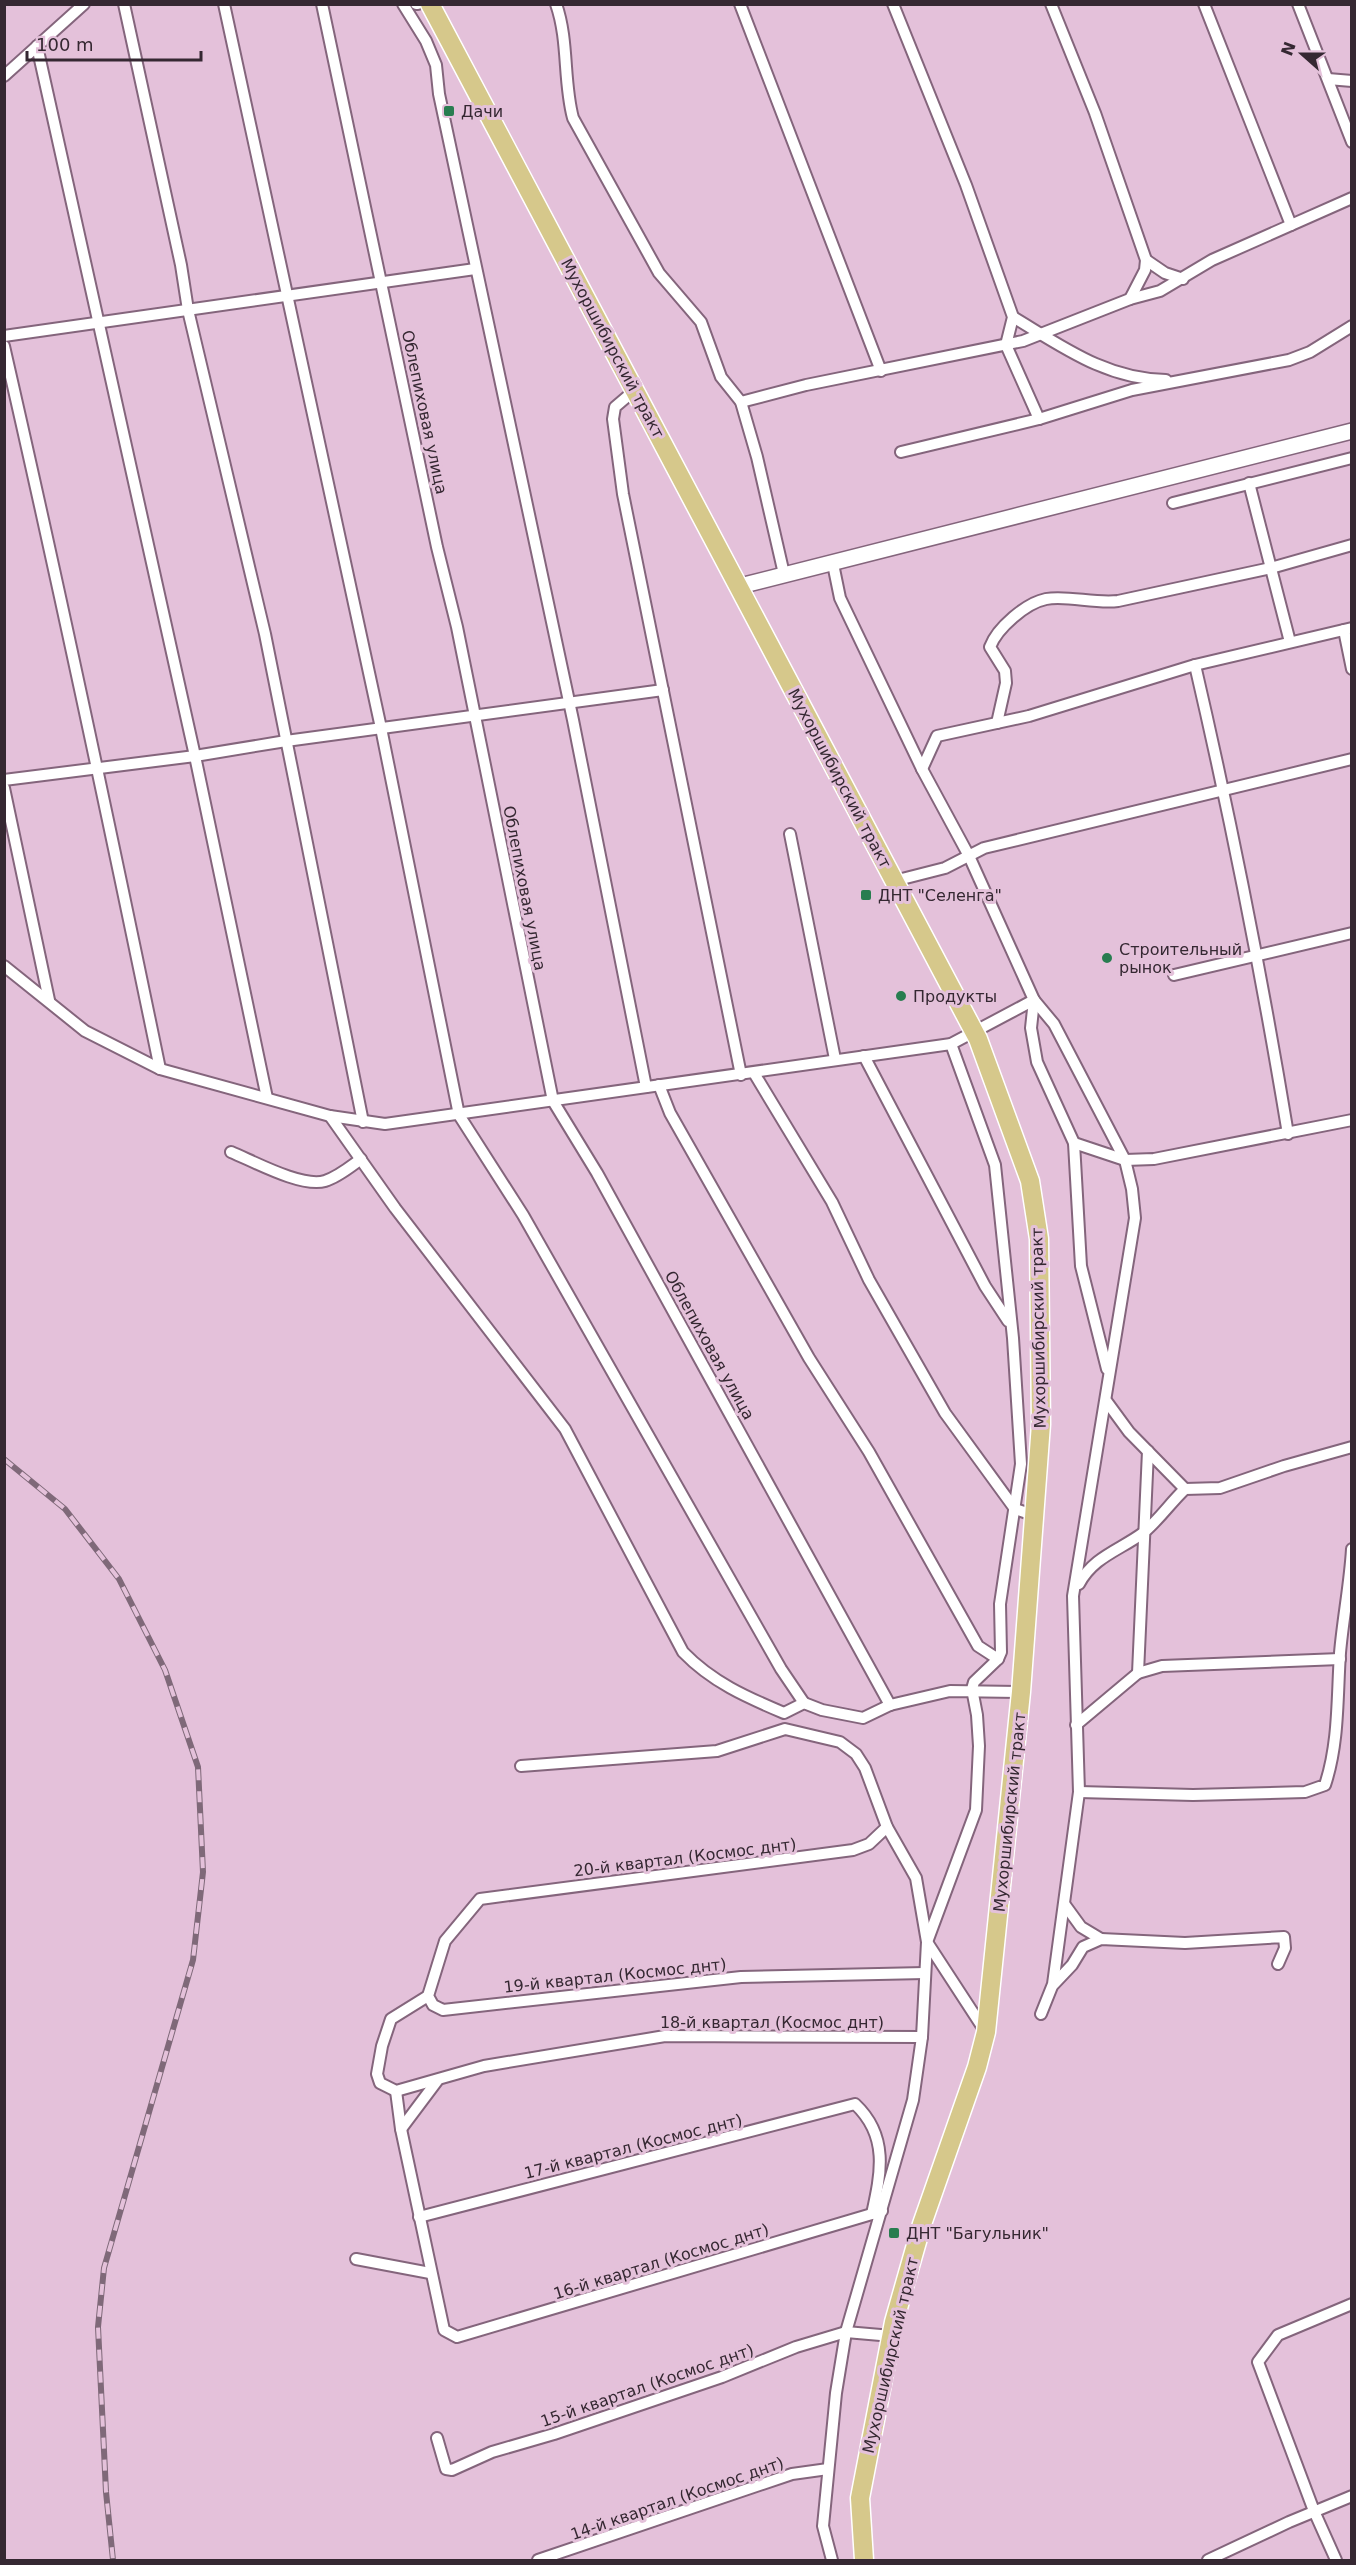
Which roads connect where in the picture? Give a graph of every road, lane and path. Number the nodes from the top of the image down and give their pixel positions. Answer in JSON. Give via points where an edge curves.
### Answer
{"nodes":[{"id":1,"x":84,"y":4,"type":"edge"},
{"id":2,"x":124,"y":4,"type":"edge"},
{"id":3,"x":225,"y":4,"type":"edge"},
{"id":4,"x":322,"y":4,"type":"edge"},
{"id":5,"x":403,"y":4,"type":"edge"},
{"id":6,"x":556,"y":4,"type":"edge"},
{"id":7,"x":893,"y":4,"type":"edge"},
{"id":8,"x":1051,"y":4,"type":"edge"},
{"id":9,"x":1204,"y":4,"type":"edge"},
{"id":10,"x":1298,"y":4,"type":"edge"},
{"id":11,"x":741,"y":5,"type":"edge"},
{"id":12,"x":428,"y":6,"type":"edge"},
{"id":13,"x":37,"y":46,"type":"junction"},
{"id":14,"x":4,"y":76,"type":"edge"},
{"id":15,"x":1328,"y":79,"type":"junction"},
{"id":16,"x":1352,"y":81,"type":"edge"},
{"id":17,"x":1352,"y":142,"type":"edge"},
{"id":18,"x":1352,"y":198,"type":"edge"},
{"id":19,"x":1291,"y":225,"type":"junction"},
{"id":20,"x":1146,"y":260,"type":"junction"},
{"id":21,"x":475,"y":269,"type":"junction"},
{"id":22,"x":1184,"y":279,"type":"junction"},
{"id":23,"x":382,"y":282,"type":"junction"},
{"id":24,"x":288,"y":297,"type":"junction"},
{"id":25,"x":1130,"y":299,"type":"junction"},
{"id":26,"x":188,"y":310,"type":"junction"},
{"id":27,"x":1013,"y":317,"type":"junction"},
{"id":28,"x":98,"y":323,"type":"junction"},
{"id":29,"x":1352,"y":326,"type":"edge"},
{"id":30,"x":1040,"y":334,"type":"junction"},
{"id":31,"x":4,"y":336,"type":"edge"},
{"id":32,"x":1006,"y":345,"type":"junction"},
{"id":33,"x":4,"y":346,"type":"edge"},
{"id":34,"x":881,"y":371,"type":"junction"},
{"id":35,"x":1186,"y":380,"type":"junction"},
{"id":36,"x":635,"y":390,"type":"junction"},
{"id":37,"x":741,"y":402,"type":"junction"},
{"id":38,"x":1039,"y":419,"type":"junction"},
{"id":39,"x":1352,"y":431,"type":"edge"},
{"id":40,"x":901,"y":452,"type":"dead end"},
{"id":41,"x":1352,"y":458,"type":"edge"},
{"id":42,"x":1249,"y":483,"type":"junction"},
{"id":43,"x":1173,"y":504,"type":"dead end"},
{"id":44,"x":1352,"y":545,"type":"edge"},
{"id":45,"x":833,"y":564,"type":"junction"},
{"id":46,"x":1271,"y":568,"type":"junction"},
{"id":47,"x":783,"y":574,"type":"junction"},
{"id":48,"x":740,"y":586,"type":"junction"},
{"id":49,"x":1348,"y":629,"type":"edge"},
{"id":50,"x":1290,"y":642,"type":"junction"},
{"id":51,"x":1195,"y":665,"type":"junction"},
{"id":52,"x":1352,"y":669,"type":"edge"},
{"id":53,"x":663,"y":690,"type":"junction"},
{"id":54,"x":569,"y":704,"type":"junction"},
{"id":55,"x":475,"y":716,"type":"junction"},
{"id":56,"x":997,"y":723,"type":"junction"},
{"id":57,"x":381,"y":728,"type":"junction"},
{"id":58,"x":286,"y":741,"type":"junction"},
{"id":59,"x":195,"y":756,"type":"junction"},
{"id":60,"x":1352,"y":759,"type":"edge"},
{"id":61,"x":95,"y":767,"type":"junction"},
{"id":62,"x":922,"y":769,"type":"junction"},
{"id":63,"x":4,"y":780,"type":"edge"},
{"id":64,"x":4,"y":788,"type":"edge"},
{"id":65,"x":1224,"y":791,"type":"junction"},
{"id":66,"x":790,"y":834,"type":"dead end"},
{"id":67,"x":969,"y":856,"type":"junction"},
{"id":68,"x":894,"y":881,"type":"junction"},
{"id":69,"x":1352,"y":933,"type":"edge"},
{"id":70,"x":1255,"y":956,"type":"junction"},
{"id":71,"x":4,"y":966,"type":"edge"},
{"id":72,"x":1174,"y":975,"type":"dead end"},
{"id":73,"x":49,"y":1000,"type":"junction"},
{"id":74,"x":1034,"y":1000,"type":"junction"},
{"id":75,"x":974,"y":1032,"type":"junction"},
{"id":76,"x":951,"y":1044,"type":"junction"},
{"id":77,"x":864,"y":1056,"type":"junction"},
{"id":78,"x":835,"y":1059,"type":"junction"},
{"id":79,"x":160,"y":1069,"type":"junction"},
{"id":80,"x":754,"y":1073,"type":"junction"},
{"id":81,"x":741,"y":1074,"type":"junction"},
{"id":82,"x":659,"y":1085,"type":"junction"},
{"id":83,"x":646,"y":1087,"type":"junction"},
{"id":84,"x":267,"y":1098,"type":"junction"},
{"id":85,"x":553,"y":1101,"type":"junction"},
{"id":86,"x":459,"y":1115,"type":"junction"},
{"id":87,"x":330,"y":1116,"type":"junction"},
{"id":88,"x":1352,"y":1120,"type":"edge"},
{"id":89,"x":363,"y":1122,"type":"junction"},
{"id":90,"x":1288,"y":1134,"type":"junction"},
{"id":91,"x":1074,"y":1143,"type":"junction"},
{"id":92,"x":231,"y":1152,"type":"dead end"},
{"id":93,"x":361,"y":1159,"type":"junction"},
{"id":94,"x":1125,"y":1160,"type":"junction"},
{"id":95,"x":1010,"y":1324,"type":"junction"},
{"id":96,"x":1108,"y":1373,"type":"junction"},
{"id":97,"x":1107,"y":1402,"type":"junction"},
{"id":98,"x":1352,"y":1447,"type":"edge"},
{"id":99,"x":1148,"y":1451,"type":"junction"},
{"id":100,"x":1185,"y":1489,"type":"junction"},
{"id":101,"x":1015,"y":1509,"type":"junction"},
{"id":102,"x":1033,"y":1515,"type":"junction"},
{"id":103,"x":1145,"y":1531,"type":"junction"},
{"id":104,"x":1352,"y":1549,"type":"edge"},
{"id":105,"x":1073,"y":1596,"type":"junction"},
{"id":106,"x":998,"y":1659,"type":"junction"},
{"id":107,"x":1340,"y":1659,"type":"junction"},
{"id":108,"x":1138,"y":1673,"type":"junction"},
{"id":109,"x":972,"y":1689,"type":"junction"},
{"id":110,"x":1021,"y":1692,"type":"junction"},
{"id":111,"x":804,"y":1703,"type":"junction"},
{"id":112,"x":890,"y":1705,"type":"junction"},
{"id":113,"x":784,"y":1713,"type":"junction"},
{"id":114,"x":1076,"y":1725,"type":"junction"},
{"id":115,"x":785,"y":1729,"type":"junction"},
{"id":116,"x":521,"y":1766,"type":"dead end"},
{"id":117,"x":1080,"y":1792,"type":"junction"},
{"id":118,"x":887,"y":1827,"type":"junction"},
{"id":119,"x":1065,"y":1905,"type":"junction"},
{"id":120,"x":1101,"y":1939,"type":"junction"},
{"id":121,"x":927,"y":1942,"type":"junction"},
{"id":122,"x":1278,"y":1964,"type":"dead end"},
{"id":123,"x":925,"y":1973,"type":"junction"},
{"id":124,"x":1053,"y":1984,"type":"junction"},
{"id":125,"x":428,"y":1996,"type":"junction"},
{"id":126,"x":1041,"y":2014,"type":"dead end"},
{"id":127,"x":986,"y":2032,"type":"junction"},
{"id":128,"x":922,"y":2037,"type":"junction"},
{"id":129,"x":437,"y":2081,"type":"junction"},
{"id":130,"x":396,"y":2091,"type":"junction"},
{"id":131,"x":401,"y":2129,"type":"junction"},
{"id":132,"x":877,"y":2213,"type":"junction"},
{"id":133,"x":419,"y":2217,"type":"junction"},
{"id":134,"x":356,"y":2259,"type":"dead end"},
{"id":135,"x":430,"y":2272,"type":"junction"},
{"id":136,"x":1352,"y":2304,"type":"edge"},
{"id":137,"x":846,"y":2332,"type":"junction"},
{"id":138,"x":892,"y":2336,"type":"junction"},
{"id":139,"x":437,"y":2438,"type":"dead end"},
{"id":140,"x":828,"y":2469,"type":"junction"},
{"id":141,"x":1352,"y":2496,"type":"edge"},
{"id":142,"x":1314,"y":2511,"type":"junction"},
{"id":143,"x":538,"y":2560,"type":"edge"},
{"id":144,"x":832,"y":2560,"type":"edge"},
{"id":145,"x":864,"y":2560,"type":"edge"},
{"id":146,"x":1208,"y":2560,"type":"edge"},
{"id":147,"x":1336,"y":2560,"type":"edge"}],
"edges":[{"from":1,"to":13,"type":"street"},
{"from":2,"to":26,"type":"street"},
{"from":3,"to":24,"type":"street"},
{"from":4,"to":23,"type":"street","name":"Облепиховая улица"},
{"from":5,"to":21,"type":"street","via":[[436,65]]},
{"from":6,"to":37,"type":"street","via":[[564,25],[567,97],[573,118],[659,273],[701,322],[721,377]]},
{"from":7,"to":27,"type":"street","via":[[966,185]]},
{"from":8,"to":20,"type":"street","via":[[1095,113]]},
{"from":9,"to":19,"type":"street"},
{"from":10,"to":15,"type":"street"},
{"from":11,"to":34,"type":"street"},
{"from":12,"to":36,"type":"main road","name":"Мухоршибирский тракт"},
{"from":13,"to":14,"type":"street"},
{"from":13,"to":28,"type":"street"},
{"from":15,"to":16,"type":"street"},
{"from":15,"to":17,"type":"street"},
{"from":18,"to":19,"type":"street"},
{"from":19,"to":22,"type":"street","via":[[1212,260]]},
{"from":20,"to":22,"type":"street","via":[[1165,273]]},
{"from":20,"to":25,"type":"street"},
{"from":21,"to":23,"type":"street"},
{"from":21,"to":54,"type":"street"},
{"from":22,"to":25,"type":"street"},
{"from":23,"to":24,"type":"street"},
{"from":23,"to":55,"type":"street","name":"Облепиховая улица"},
{"from":24,"to":26,"type":"street"},
{"from":24,"to":57,"type":"street"},
{"from":25,"to":30,"type":"street"},
{"from":26,"to":28,"type":"street"},
{"from":26,"to":58,"type":"street","via":[[265,634]]},
{"from":27,"to":30,"type":"street"},
{"from":27,"to":32,"type":"street"},
{"from":28,"to":31,"type":"street"},
{"from":28,"to":59,"type":"street"},
{"from":29,"to":35,"type":"street","via":[[1289,360]]},
{"from":30,"to":32,"type":"street"},
{"from":30,"to":35,"type":"street","via":[[1088,363],[1114,373],[1144,380]]},
{"from":32,"to":34,"type":"street"},
{"from":32,"to":38,"type":"street"},
{"from":33,"to":61,"type":"street"},
{"from":34,"to":37,"type":"street"},
{"from":35,"to":38,"type":"street","via":[[1132,390]]},
{"from":36,"to":48,"type":"main road","name":"Мухоршибирский тракт"},
{"from":36,"to":53,"type":"street","via":[[615,407],[613,419],[623,494]]},
{"from":37,"to":47,"type":"street"},
{"from":38,"to":40,"type":"street"},
{"from":39,"to":45,"type":"street"},
{"from":41,"to":42,"type":"street"},
{"from":42,"to":43,"type":"street"},
{"from":42,"to":46,"type":"street"},
{"from":44,"to":46,"type":"street"},
{"from":45,"to":47,"type":"street"},
{"from":45,"to":62,"type":"street","via":[[840,598]]},
{"from":46,"to":50,"type":"street"},
{"from":46,"to":56,"type":"street","via":[[1118,601],[1046,599],[1022,611],[1001,627],[990,647],[1005,671]]},
{"from":47,"to":48,"type":"street"},
{"from":48,"to":68,"type":"main road","name":"Мухоршибирский тракт"},
{"from":49,"to":50,"type":"street"},
{"from":49,"to":52,"type":"street"},
{"from":50,"to":51,"type":"street"},
{"from":51,"to":56,"type":"street","via":[[1107,694]]},
{"from":51,"to":65,"type":"street"},
{"from":53,"to":54,"type":"street"},
{"from":53,"to":81,"type":"street"},
{"from":54,"to":55,"type":"street"},
{"from":54,"to":83,"type":"street"},
{"from":55,"to":57,"type":"street"},
{"from":55,"to":85,"type":"street","name":"Облепиховая улица"},
{"from":56,"to":62,"type":"street","via":[[937,736]]},
{"from":57,"to":58,"type":"street"},
{"from":57,"to":86,"type":"street"},
{"from":58,"to":59,"type":"street"},
{"from":58,"to":89,"type":"street"},
{"from":59,"to":61,"type":"street"},
{"from":59,"to":84,"type":"street"},
{"from":60,"to":65,"type":"street"},
{"from":61,"to":63,"type":"street"},
{"from":61,"to":79,"type":"street","via":[[115,843]]},
{"from":62,"to":67,"type":"street"},
{"from":64,"to":73,"type":"street"},
{"from":65,"to":67,"type":"street","via":[[984,848]]},
{"from":65,"to":70,"type":"street"},
{"from":66,"to":78,"type":"street"},
{"from":67,"to":68,"type":"street","via":[[945,868]]},
{"from":67,"to":74,"type":"street"},
{"from":68,"to":75,"type":"main road","name":"Мухоршибирский тракт"},
{"from":69,"to":70,"type":"street"},
{"from":70,"to":72,"type":"street"},
{"from":70,"to":90,"type":"street"},
{"from":71,"to":73,"type":"street"},
{"from":73,"to":79,"type":"street","via":[[85,1031]]},
{"from":74,"to":75,"type":"street"},
{"from":74,"to":91,"type":"street","via":[[1031,1028],[1037,1062]]},
{"from":74,"to":94,"type":"street","via":[[1054,1024]]},
{"from":75,"to":76,"type":"street"},
{"from":75,"to":102,"type":"main road","name":"Мухоршибирский тракт","via":[[1030,1181],[1039,1239],[1041,1424]]},
{"from":76,"to":77,"type":"street"},
{"from":76,"to":95,"type":"street","via":[[995,1165]]},
{"from":77,"to":78,"type":"street"},
{"from":77,"to":95,"type":"street","via":[[985,1286]]},
{"from":78,"to":80,"type":"street"},
{"from":79,"to":84,"type":"street"},
{"from":80,"to":81,"type":"street"},
{"from":80,"to":101,"type":"street","via":[[832,1202],[869,1280],[945,1413]]},
{"from":81,"to":82,"type":"street"},
{"from":82,"to":83,"type":"street"},
{"from":82,"to":106,"type":"street","via":[[670,1113],[809,1358],[868,1452],[978,1646]]},
{"from":83,"to":85,"type":"street"},
{"from":84,"to":87,"type":"street"},
{"from":85,"to":86,"type":"street"},
{"from":85,"to":112,"type":"street","name":"Облепиховая улица","via":[[609,1194]]},
{"from":86,"to":89,"type":"street","via":[[385,1124]]},
{"from":86,"to":111,"type":"street","via":[[523,1215],[780,1669]]},
{"from":87,"to":89,"type":"street"},
{"from":87,"to":93,"type":"street"},
{"from":88,"to":90,"type":"street"},
{"from":90,"to":94,"type":"street","via":[[1155,1159]]},
{"from":91,"to":94,"type":"street"},
{"from":91,"to":96,"type":"street","via":[[1081,1266]]},
{"from":92,"to":93,"type":"street","via":[[307,1182],[336,1177]]},
{"from":93,"to":113,"type":"street","via":[[566,1429],[683,1652],[722,1684]]},
{"from":94,"to":96,"type":"street","via":[[1135,1218]]},
{"from":95,"to":101,"type":"street","via":[[1021,1464]]},
{"from":96,"to":97,"type":"street"},
{"from":97,"to":99,"type":"street"},
{"from":97,"to":105,"type":"street"},
{"from":98,"to":100,"type":"street","via":[[1220,1488]]},
{"from":99,"to":100,"type":"street"},
{"from":99,"to":103,"type":"street"},
{"from":100,"to":103,"type":"street"},
{"from":101,"to":102,"type":"street"},
{"from":101,"to":106,"type":"street","via":[[1000,1605],[1002,1644]]},
{"from":102,"to":110,"type":"main road","name":"Мухоршибирский тракт"},
{"from":103,"to":105,"type":"street","via":[[1098,1560],[1084,1574]]},
{"from":103,"to":108,"type":"street"},
{"from":104,"to":107,"type":"street"},
{"from":105,"to":114,"type":"street"},
{"from":106,"to":109,"type":"street","via":[[974,1682]]},
{"from":107,"to":108,"type":"street","via":[[1162,1666]]},
{"from":107,"to":117,"type":"street","via":[[1333,1761],[1325,1785],[1305,1792]]},
{"from":108,"to":114,"type":"street"},
{"from":109,"to":110,"type":"street"},
{"from":109,"to":112,"type":"street"},
{"from":109,"to":121,"type":"street","via":[[979,1746],[976,1810]]},
{"from":110,"to":127,"type":"main road","name":"Мухоршибирский тракт"},
{"from":111,"to":112,"type":"street","via":[[862,1718]]},
{"from":111,"to":113,"type":"street"},
{"from":113,"to":115,"type":"street"},
{"from":114,"to":117,"type":"street"},
{"from":115,"to":116,"type":"street","via":[[717,1751]]},
{"from":115,"to":118,"type":"street","via":[[840,1742],[856,1754]]},
{"from":117,"to":119,"type":"street"},
{"from":118,"to":121,"type":"street","via":[[916,1878]]},
{"from":118,"to":125,"type":"street","name":"20-й квартал (Космос днт)","via":[[869,1844],[853,1850],[480,1899],[445,1941]]},
{"from":119,"to":120,"type":"street","via":[[1081,1927]]},
{"from":119,"to":124,"type":"street"},
{"from":120,"to":122,"type":"street","via":[[1185,1943],[1284,1937],[1285,1948]]},
{"from":120,"to":124,"type":"street","via":[[1083,1947]]},
{"from":121,"to":123,"type":"street"},
{"from":121,"to":127,"type":"street"},
{"from":123,"to":125,"type":"street","name":"19-й квартал (Космос днт)","via":[[741,1977],[443,2010],[433,2005]]},
{"from":123,"to":128,"type":"street"},
{"from":124,"to":126,"type":"street"},
{"from":125,"to":130,"type":"street","via":[[392,2019],[382,2046],[377,2074],[380,2083]]},
{"from":127,"to":138,"type":"main road","name":"Мухоршибирский тракт","via":[[910,2261]]},
{"from":128,"to":129,"type":"street","name":"18-й квартал (Космос днт)","via":[[665,2036],[484,2066]]},
{"from":128,"to":132,"type":"street","via":[[913,2100]]},
{"from":129,"to":130,"type":"street","name":"18-й квартал (Космос днт)"},
{"from":129,"to":131,"type":"street"},
{"from":130,"to":131,"type":"street"},
{"from":131,"to":133,"type":"street"},
{"from":132,"to":133,"type":"street","name":"17-й квартал (Космос днт)","via":[[879,2139],[855,2104]]},
{"from":132,"to":135,"type":"street","name":"16-й квартал (Космос днт)","via":[[457,2337],[444,2330]]},
{"from":132,"to":137,"type":"street"},
{"from":133,"to":135,"type":"street"},
{"from":134,"to":135,"type":"street"},
{"from":136,"to":142,"type":"street","via":[[1278,2336],[1258,2362]]},
{"from":137,"to":138,"type":"street","name":"15-й квартал (Космос днт)"},
{"from":137,"to":139,"type":"street","name":"15-й квартал (Космос днт)","via":[[636,2407],[492,2452],[452,2470],[442,2465]]},
{"from":137,"to":140,"type":"street"},
{"from":138,"to":145,"type":"main road","name":"Мухоршибирский тракт","via":[[860,2498]]},
{"from":140,"to":143,"type":"street","name":"14-й квартал (Космос днт)","via":[[792,2474]]},
{"from":140,"to":144,"type":"street","via":[[823,2526]]},
{"from":141,"to":142,"type":"street"},
{"from":142,"to":146,"type":"street"},
{"from":142,"to":147,"type":"street"}]}
